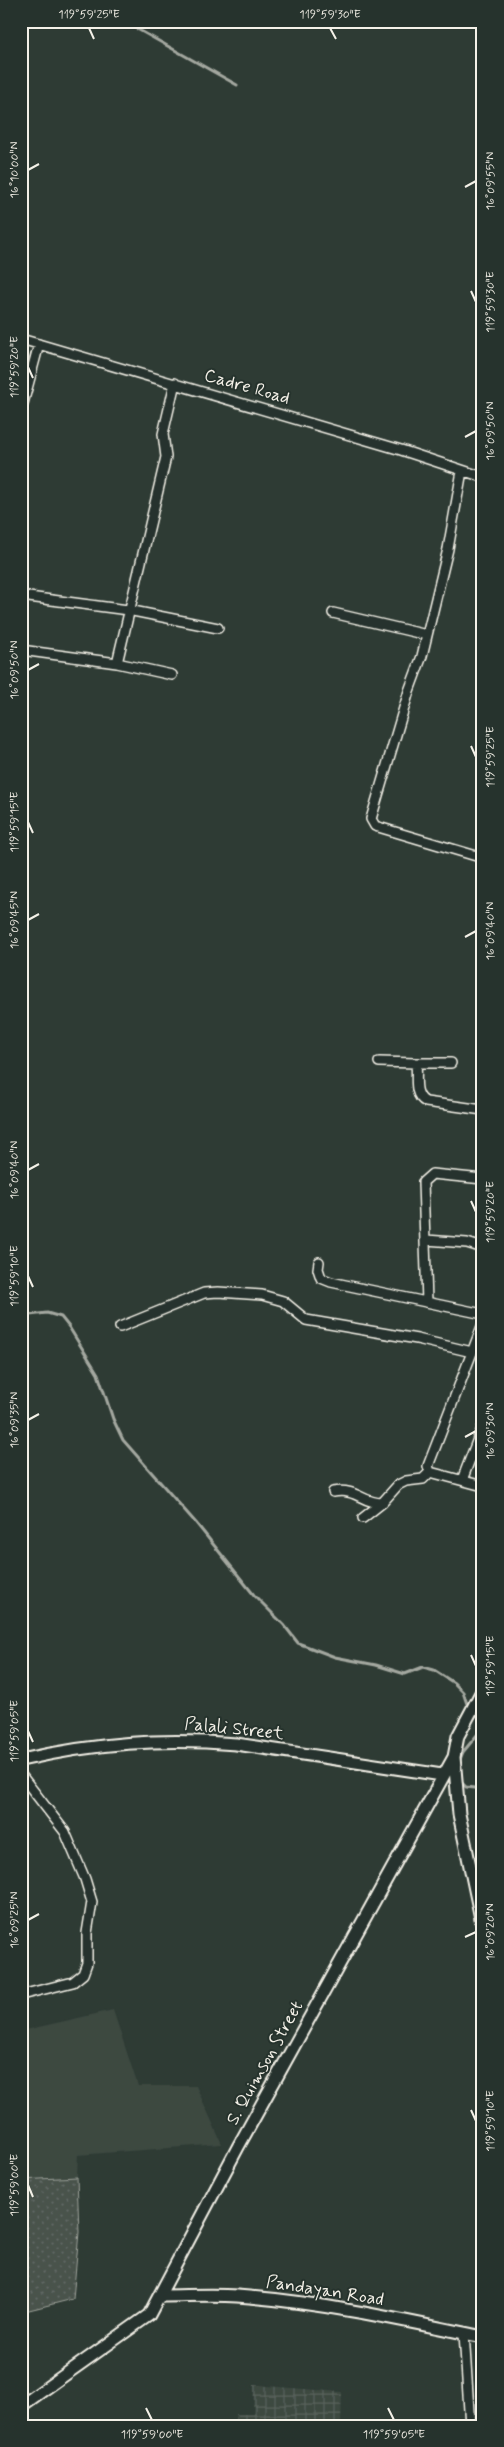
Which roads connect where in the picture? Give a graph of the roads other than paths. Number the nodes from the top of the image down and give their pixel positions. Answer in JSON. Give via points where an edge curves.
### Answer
{"nodes":[{"id":1,"x":21,"y":339,"type":"edge"},
{"id":2,"x":39,"y":344,"type":"junction"},
{"id":3,"x":176,"y":383,"type":"junction"},
{"id":4,"x":21,"y":412,"type":"edge"},
{"id":5,"x":462,"y":471,"type":"junction"},
{"id":6,"x":483,"y":477,"type":"edge"},
{"id":7,"x":21,"y":596,"type":"edge"},
{"id":8,"x":128,"y":610,"type":"junction"},
{"id":9,"x":333,"y":613,"type":"dead end"},
{"id":10,"x":218,"y":628,"type":"dead end"},
{"id":11,"x":427,"y":635,"type":"junction"},
{"id":12,"x":21,"y":650,"type":"edge"},
{"id":13,"x":116,"y":663,"type":"junction"},
{"id":14,"x":172,"y":675,"type":"dead end"},
{"id":15,"x":483,"y":858,"type":"edge"},
{"id":16,"x":378,"y":1062,"type":"dead end"},
{"id":17,"x":416,"y":1063,"type":"junction"},
{"id":18,"x":451,"y":1063,"type":"dead end"},
{"id":19,"x":483,"y":1110,"type":"edge"},
{"id":20,"x":483,"y":1179,"type":"edge"},
{"id":21,"x":426,"y":1240,"type":"junction"},
{"id":22,"x":483,"y":1248,"type":"edge"},
{"id":23,"x":319,"y":1262,"type":"dead end"},
{"id":24,"x":426,"y":1302,"type":"junction"},
{"id":25,"x":483,"y":1314,"type":"edge"},
{"id":26,"x":483,"y":1324,"type":"edge"},
{"id":27,"x":120,"y":1327,"type":"dead end"},
{"id":28,"x":472,"y":1352,"type":"junction"},
{"id":29,"x":483,"y":1426,"type":"edge"},
{"id":30,"x":430,"y":1472,"type":"junction"},
{"id":31,"x":462,"y":1480,"type":"junction"},
{"id":32,"x":483,"y":1486,"type":"edge"},
{"id":33,"x":333,"y":1492,"type":"dead end"},
{"id":34,"x":382,"y":1503,"type":"junction"},
{"id":35,"x":363,"y":1518,"type":"dead end"},
{"id":36,"x":483,"y":1689,"type":"edge"},
{"id":37,"x":454,"y":1756,"type":"junction"},
{"id":38,"x":21,"y":1760,"type":"edge"},
{"id":39,"x":21,"y":1775,"type":"edge"},
{"id":40,"x":442,"y":1775,"type":"junction"},
{"id":41,"x":483,"y":1928,"type":"edge"},
{"id":42,"x":21,"y":1995,"type":"edge"},
{"id":43,"x":161,"y":2296,"type":"junction"},
{"id":44,"x":464,"y":2333,"type":"junction"},
{"id":45,"x":483,"y":2337,"type":"edge"},
{"id":46,"x":21,"y":2406,"type":"edge"},
{"id":47,"x":470,"y":2426,"type":"edge"}],
"edges":[{"from":1,"to":2,"type":"street","name":"Cadre Road"},
{"from":2,"to":3,"type":"street","name":"Cadre Road"},
{"from":2,"to":4,"type":"street"},
{"from":3,"to":5,"type":"street","name":"Cadre Road"},
{"from":3,"to":8,"type":"street","via":[[163,434],[166,457]]},
{"from":5,"to":6,"type":"street","name":"Cadre Road"},
{"from":5,"to":11,"type":"street","via":[[448,549]]},
{"from":7,"to":8,"type":"street"},
{"from":8,"to":10,"type":"street"},
{"from":8,"to":13,"type":"street"},
{"from":9,"to":11,"type":"street"},
{"from":11,"to":15,"type":"street","via":[[371,819],[375,826]]},
{"from":12,"to":13,"type":"street"},
{"from":13,"to":14,"type":"street"},
{"from":16,"to":17,"type":"street"},
{"from":17,"to":18,"type":"street"},
{"from":17,"to":19,"type":"street","via":[[417,1092],[422,1100]]},
{"from":20,"to":21,"type":"street","via":[[432,1174],[425,1178],[422,1187]]},
{"from":21,"to":22,"type":"street","via":[[467,1243]]},
{"from":21,"to":24,"type":"street"},
{"from":23,"to":24,"type":"street","via":[[321,1278],[331,1282]]},
{"from":24,"to":25,"type":"street"},
{"from":26,"to":28,"type":"street"},
{"from":27,"to":28,"type":"street","via":[[204,1293],[218,1292],[277,1299],[306,1320]]},
{"from":28,"to":30,"type":"street","via":[[429,1462]]},
{"from":29,"to":31,"type":"street"},
{"from":30,"to":31,"type":"street"},
{"from":30,"to":34,"type":"street","via":[[423,1479],[398,1485]]},
{"from":31,"to":32,"type":"street"},
{"from":33,"to":34,"type":"street","via":[[352,1491],[372,1502]]},
{"from":34,"to":35,"type":"street"},
{"from":36,"to":37,"type":"street","name":"S. Quimson Street","via":[[458,1736]]},
{"from":37,"to":40,"type":"street","name":"S. Quimson Street"},
{"from":37,"to":41,"type":"street","via":[[459,1814]]},
{"from":38,"to":40,"type":"street","name":"Palali Street","via":[[102,1744],[204,1742]]},
{"from":39,"to":42,"type":"street","via":[[65,1832],[92,1902],[87,1962],[82,1974],[73,1982]]},
{"from":40,"to":43,"type":"street","name":"S. Quimson Street","via":[[238,2147]]},
{"from":43,"to":44,"type":"street","name":"Pandayan Road","via":[[236,2296],[287,2302]]},
{"from":43,"to":46,"type":"street","name":"S. Quimson Street","via":[[149,2315]]},
{"from":44,"to":45,"type":"street","name":"Pandayan Road"},
{"from":44,"to":47,"type":"street"}]}
